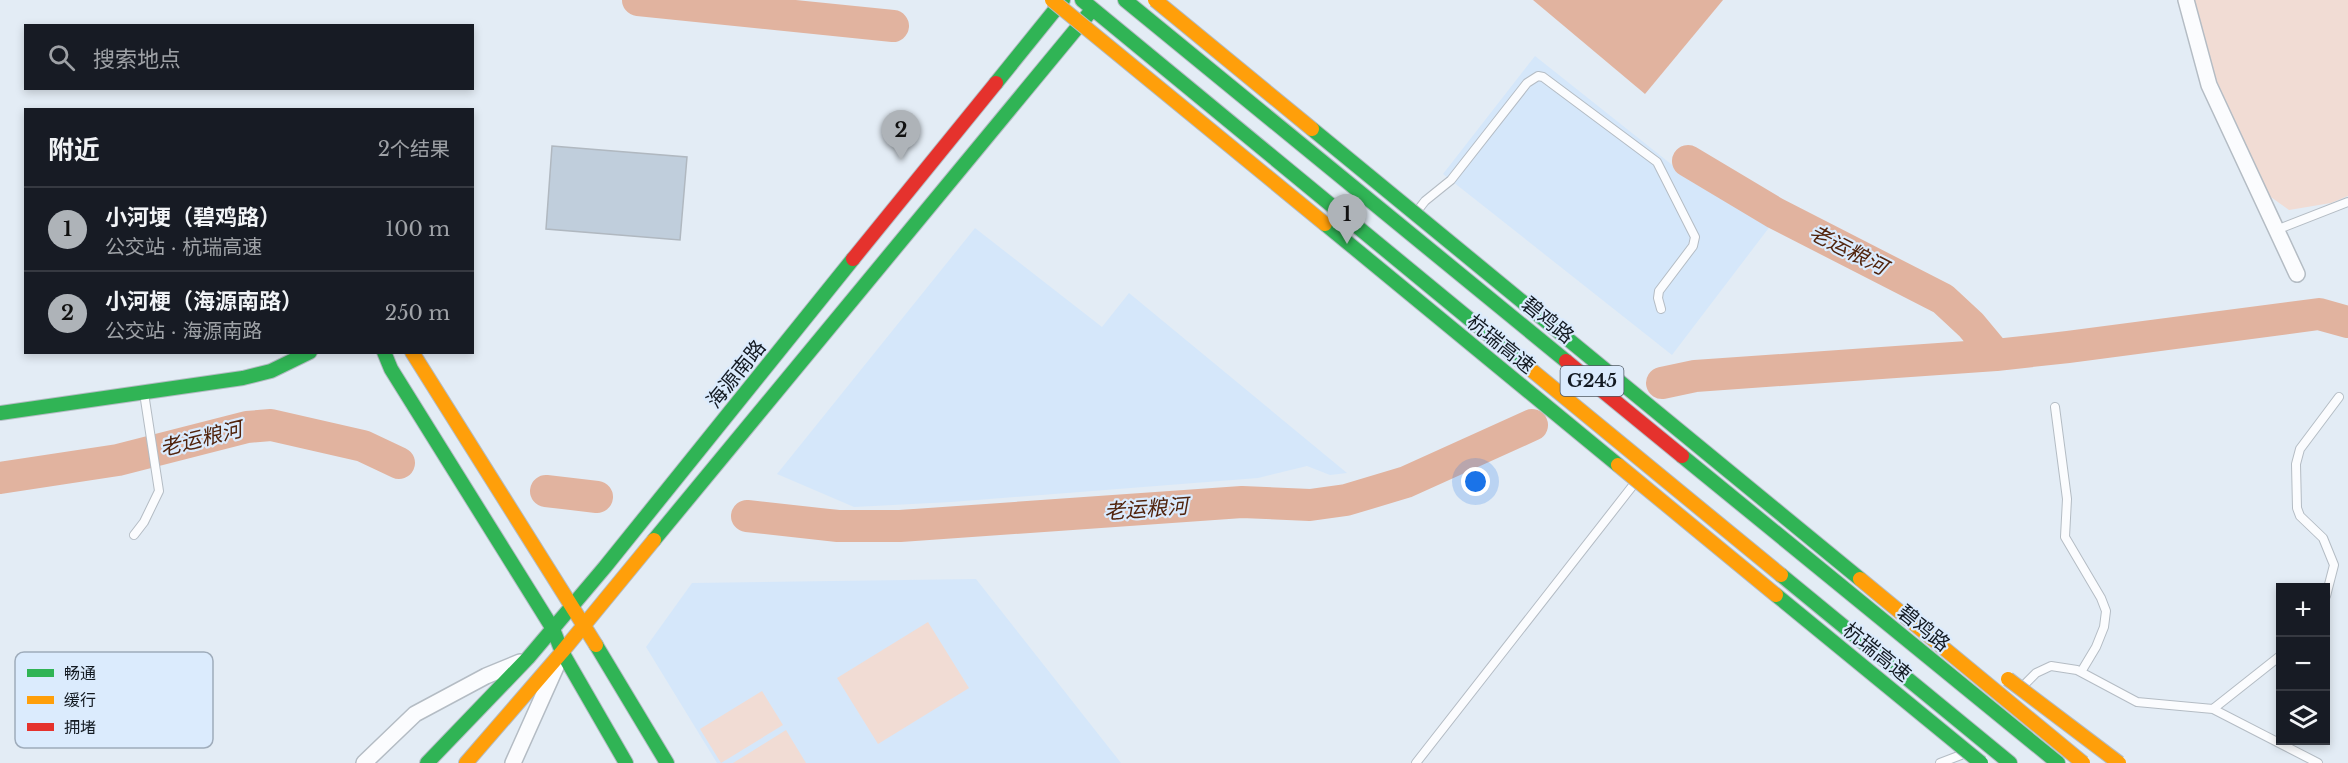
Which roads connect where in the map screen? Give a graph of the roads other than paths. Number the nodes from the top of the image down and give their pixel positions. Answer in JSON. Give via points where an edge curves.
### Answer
{"nodes":[{"id":1,"x":1052,"y":0,"type":"edge"},
{"id":2,"x":1063,"y":0,"type":"edge"},
{"id":3,"x":1125,"y":0,"type":"edge"},
{"id":4,"x":1155,"y":0,"type":"edge"},
{"id":5,"x":2186,"y":0,"type":"edge"},
{"id":6,"x":1091,"y":3,"type":"edge"},
{"id":7,"x":2348,"y":202,"type":"edge"},
{"id":8,"x":1404,"y":227,"type":"junction"},
{"id":9,"x":2275,"y":230,"type":"junction"},
{"id":10,"x":2297,"y":274,"type":"dead end"},
{"id":11,"x":1661,"y":309,"type":"dead end"},
{"id":12,"x":306,"y":354,"type":"edge"},
{"id":13,"x":385,"y":354,"type":"edge"},
{"id":14,"x":413,"y":354,"type":"edge"},
{"id":15,"x":143,"y":392,"type":"junction"},
{"id":16,"x":2339,"y":397,"type":"dead end"},
{"id":17,"x":2055,"y":407,"type":"dead end"},
{"id":18,"x":0,"y":413,"type":"edge"},
{"id":19,"x":1663,"y":418,"type":"junction"},
{"id":20,"x":1648,"y":466,"type":"junction"},
{"id":21,"x":134,"y":535,"type":"dead end"},
{"id":22,"x":2329,"y":583,"type":"edge"},
{"id":23,"x":573,"y":606,"type":"junction"},
{"id":24,"x":584,"y":626,"type":"junction"},
{"id":25,"x":553,"y":629,"type":"junction"},
{"id":26,"x":1948,"y":634,"type":"dead end"},
{"id":27,"x":562,"y":652,"type":"junction"},
{"id":28,"x":528,"y":658,"type":"junction"},
{"id":29,"x":2276,"y":659,"type":"edge"},
{"id":30,"x":1996,"y":670,"type":"dead end"},
{"id":31,"x":2081,"y":672,"type":"junction"},
{"id":32,"x":2213,"y":710,"type":"junction"},
{"id":33,"x":1997,"y":713,"type":"junction"},
{"id":34,"x":1988,"y":745,"type":"junction"},
{"id":35,"x":364,"y":763,"type":"edge"},
{"id":36,"x":427,"y":763,"type":"edge"},
{"id":37,"x":466,"y":763,"type":"edge"},
{"id":38,"x":513,"y":763,"type":"edge"},
{"id":39,"x":626,"y":763,"type":"edge"},
{"id":40,"x":667,"y":763,"type":"edge"},
{"id":41,"x":1416,"y":763,"type":"edge"},
{"id":42,"x":1940,"y":763,"type":"edge"},
{"id":43,"x":1981,"y":763,"type":"edge"},
{"id":44,"x":2010,"y":763,"type":"edge"},
{"id":45,"x":2058,"y":763,"type":"edge"},
{"id":46,"x":2083,"y":763,"type":"edge"},
{"id":47,"x":2119,"y":763,"type":"edge"},
{"id":48,"x":2318,"y":763,"type":"edge"}],
"edges":[{"from":1,"to":43,"type":"main road","name":"杭瑞高速","bridge":true},
{"from":2,"to":23,"type":"main road","name":"海源南路"},
{"from":3,"to":8,"type":"main road","name":"碧鸡路","number":"G245"},
{"from":4,"to":19,"type":"main road","bridge":true},
{"from":5,"to":9,"type":"street","via":[[2208,85]]},
{"from":6,"to":20,"type":"main road","number":"G245"},
{"from":6,"to":24,"type":"main road"},
{"from":7,"to":9,"type":"lane"},
{"from":8,"to":11,"type":"lane","via":[[1425,201],[1451,180],[1527,83],[1543,76],[1657,162],[1695,237],[1693,246],[1659,291]]},
{"from":8,"to":33,"type":"main road","name":"碧鸡路","number":"G245"},
{"from":9,"to":10,"type":"street"},
{"from":12,"to":15,"type":"main road","via":[[271,371],[243,378]]},
{"from":13,"to":25,"type":"main road"},
{"from":14,"to":23,"type":"main road"},
{"from":15,"to":18,"type":"main road"},
{"from":15,"to":21,"type":"lane","via":[[159,491]]},
{"from":16,"to":22,"type":"lane","via":[[2300,449],[2296,464],[2297,508],[2323,538],[2334,565]]},
{"from":17,"to":31,"type":"lane","via":[[2067,499],[2065,537],[2106,611],[2096,647]]},
{"from":19,"to":26,"type":"main road","bridge":true},
{"from":19,"to":46,"type":"main road","bridge":true},
{"from":20,"to":34,"type":"main road","number":"G245"},
{"from":20,"to":41,"type":"lane"},
{"from":23,"to":24,"type":"main road"},
{"from":23,"to":25,"type":"main road","name":"海源南路"},
{"from":24,"to":27,"type":"main road"},
{"from":24,"to":40,"type":"main road"},
{"from":25,"to":27,"type":"main road"},
{"from":25,"to":28,"type":"main road","name":"海源南路"},
{"from":27,"to":37,"type":"main road"},
{"from":27,"to":38,"type":"street"},
{"from":27,"to":39,"type":"main road"},
{"from":28,"to":35,"type":"street","via":[[415,714]]},
{"from":28,"to":36,"type":"main road","name":"海源南路"},
{"from":29,"to":32,"type":"lane"},
{"from":30,"to":47,"type":"main road","bridge":true},
{"from":31,"to":32,"type":"lane","via":[[2137,702]]},
{"from":31,"to":33,"type":"lane","via":[[2051,666],[2036,673]]},
{"from":32,"to":48,"type":"lane"},
{"from":33,"to":45,"type":"main road","name":"碧鸡路","number":"G245"},
{"from":34,"to":42,"type":"lane"},
{"from":34,"to":44,"type":"main road","number":"G245"}]}
